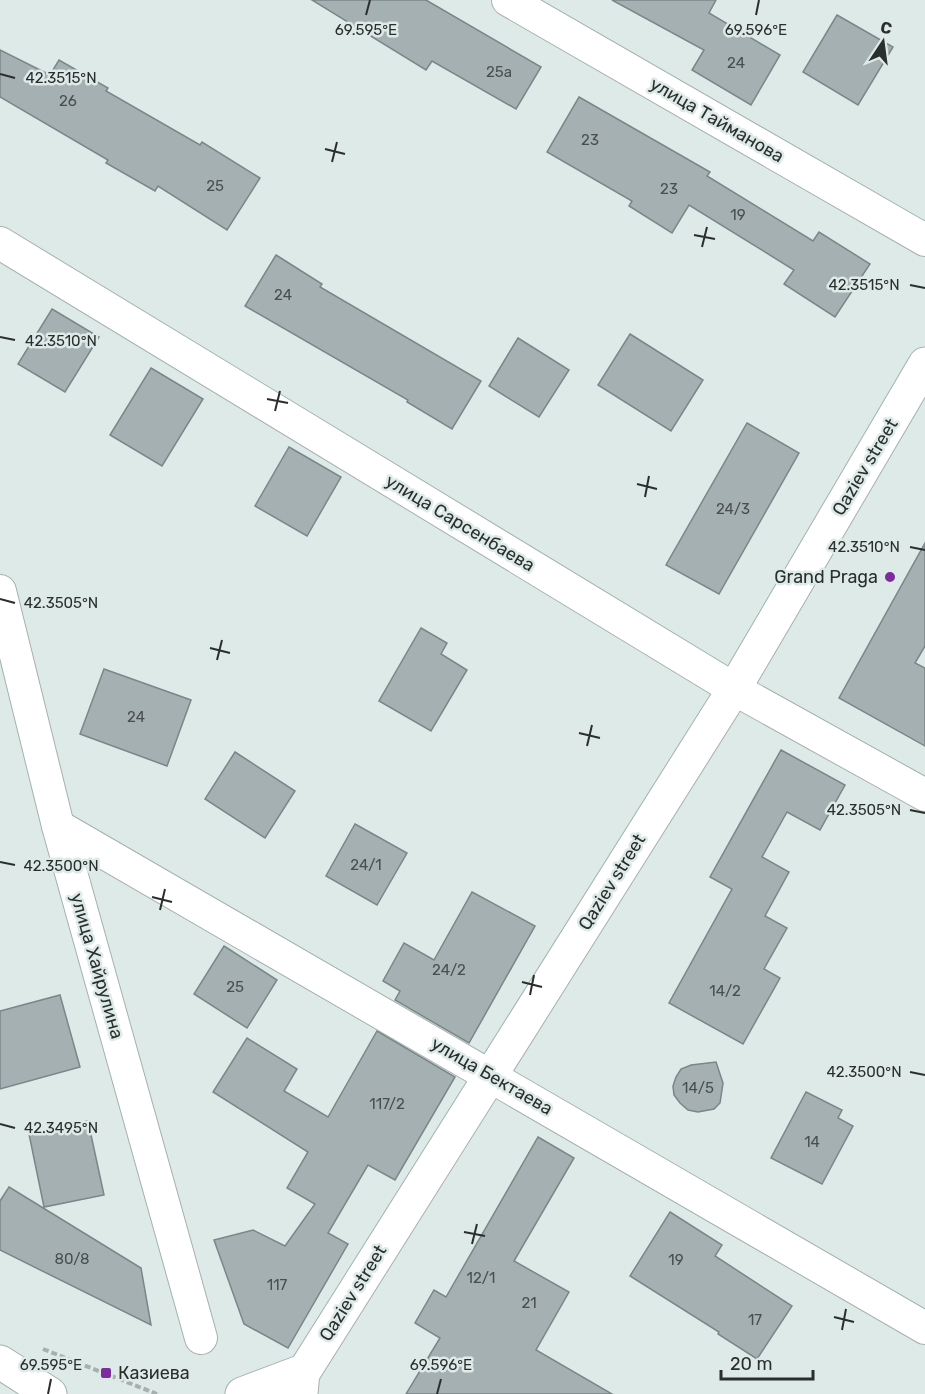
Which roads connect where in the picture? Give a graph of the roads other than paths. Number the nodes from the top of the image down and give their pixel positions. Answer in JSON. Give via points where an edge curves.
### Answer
{"nodes":[{"id":1,"x":508,"y":0,"type":"edge"},
{"id":2,"x":925,"y":240,"type":"edge"},
{"id":3,"x":0,"y":243,"type":"edge"},
{"id":4,"x":925,"y":364,"type":"edge"},
{"id":5,"x":0,"y":591,"type":"edge"},
{"id":6,"x":734,"y":689,"type":"junction"},
{"id":7,"x":925,"y":795,"type":"edge"},
{"id":8,"x":58,"y":826,"type":"junction"},
{"id":9,"x":491,"y":1076,"type":"junction"},
{"id":10,"x":925,"y":1328,"type":"edge"},
{"id":11,"x":201,"y":1338,"type":"dead end"},
{"id":12,"x":0,"y":1362,"type":"edge"},
{"id":13,"x":298,"y":1386,"type":"edge"},
{"id":14,"x":50,"y":1394,"type":"edge"},
{"id":15,"x":242,"y":1394,"type":"edge"}],
"edges":[{"from":1,"to":2,"type":"street","name":"улица Тайманова"},
{"from":3,"to":6,"type":"street","name":"улица Сарсенбаева"},
{"from":4,"to":6,"type":"street","name":"Qaziev street"},
{"from":5,"to":8,"type":"street","name":"улица Хайрулина"},
{"from":6,"to":7,"type":"street","name":"улица Сарсенбаева"},
{"from":6,"to":9,"type":"street","name":"Qaziev street"},
{"from":8,"to":9,"type":"street","name":"улица Бектаева"},
{"from":8,"to":11,"type":"street","name":"улица Хайрулина"},
{"from":9,"to":10,"type":"street","name":"улица Бектаева"},
{"from":9,"to":13,"type":"street","name":"Qaziev street"},
{"from":12,"to":14,"type":"street"},
{"from":13,"to":15,"type":"street"}]}
